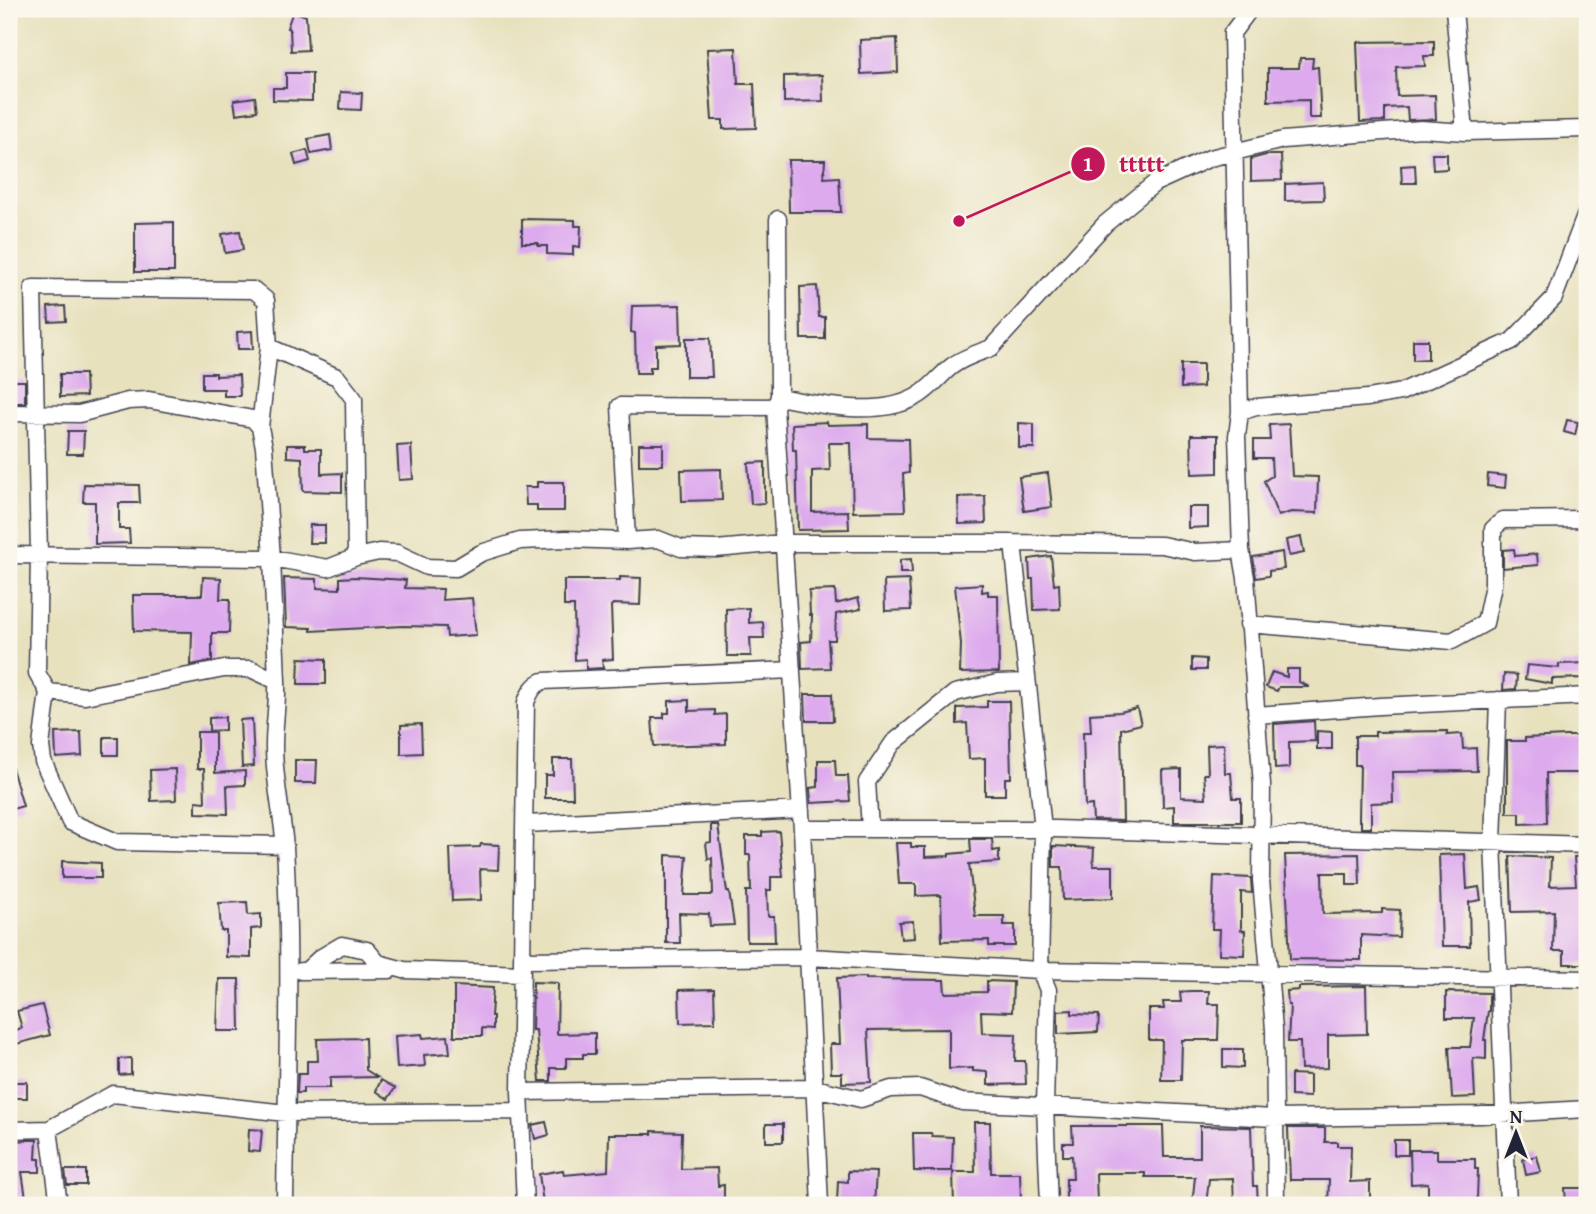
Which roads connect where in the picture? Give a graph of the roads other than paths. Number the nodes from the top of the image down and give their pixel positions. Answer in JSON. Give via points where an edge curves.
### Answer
{"nodes":[{"id":1,"x":1250,"y":9,"type":"edge"},
{"id":2,"x":1454,"y":9,"type":"edge"},
{"id":3,"x":1587,"y":129,"type":"edge"},
{"id":4,"x":1465,"y":132,"type":"junction"},
{"id":5,"x":1236,"y":151,"type":"junction"},
{"id":6,"x":1587,"y":211,"type":"edge"},
{"id":7,"x":778,"y":219,"type":"dead end"},
{"id":8,"x":269,"y":347,"type":"junction"},
{"id":9,"x":777,"y":402,"type":"junction"},
{"id":10,"x":1240,"y":412,"type":"junction"},
{"id":11,"x":9,"y":413,"type":"edge"},
{"id":12,"x":36,"y":413,"type":"junction"},
{"id":13,"x":260,"y":427,"type":"junction"},
{"id":14,"x":1587,"y":519,"type":"edge"},
{"id":15,"x":627,"y":541,"type":"junction"},
{"id":16,"x":784,"y":543,"type":"junction"},
{"id":17,"x":1013,"y":543,"type":"junction"},
{"id":18,"x":1241,"y":550,"type":"junction"},
{"id":19,"x":39,"y":554,"type":"junction"},
{"id":20,"x":9,"y":555,"type":"edge"},
{"id":21,"x":356,"y":557,"type":"junction"},
{"id":22,"x":272,"y":558,"type":"junction"},
{"id":23,"x":1248,"y":624,"type":"junction"},
{"id":24,"x":792,"y":670,"type":"junction"},
{"id":25,"x":277,"y":681,"type":"junction"},
{"id":26,"x":1027,"y":682,"type":"junction"},
{"id":27,"x":48,"y":692,"type":"junction"},
{"id":28,"x":1587,"y":696,"type":"edge"},
{"id":29,"x":1498,"y":700,"type":"junction"},
{"id":30,"x":1256,"y":715,"type":"junction"},
{"id":31,"x":801,"y":810,"type":"junction"},
{"id":32,"x":526,"y":824,"type":"junction"},
{"id":33,"x":802,"y":829,"type":"junction"},
{"id":34,"x":870,"y":829,"type":"junction"},
{"id":35,"x":1043,"y":829,"type":"junction"},
{"id":36,"x":1261,"y":834,"type":"junction"},
{"id":37,"x":1493,"y":842,"type":"junction"},
{"id":38,"x":285,"y":845,"type":"junction"},
{"id":39,"x":1587,"y":845,"type":"edge"},
{"id":40,"x":809,"y":957,"type":"junction"},
{"id":41,"x":522,"y":967,"type":"junction"},
{"id":42,"x":404,"y":970,"type":"junction"},
{"id":43,"x":1040,"y":970,"type":"junction"},
{"id":44,"x":306,"y":971,"type":"junction"},
{"id":45,"x":288,"y":972,"type":"junction"},
{"id":46,"x":1270,"y":974,"type":"junction"},
{"id":47,"x":1499,"y":978,"type":"junction"},
{"id":48,"x":1587,"y":979,"type":"edge"},
{"id":49,"x":815,"y":1087,"type":"junction"},
{"id":50,"x":520,"y":1092,"type":"junction"},
{"id":51,"x":1045,"y":1106,"type":"junction"},
{"id":52,"x":1587,"y":1109,"type":"edge"},
{"id":53,"x":520,"y":1111,"type":"junction"},
{"id":54,"x":286,"y":1112,"type":"junction"},
{"id":55,"x":1503,"y":1113,"type":"junction"},
{"id":56,"x":1274,"y":1118,"type":"junction"},
{"id":57,"x":49,"y":1129,"type":"junction"},
{"id":58,"x":9,"y":1130,"type":"edge"},
{"id":59,"x":59,"y":1205,"type":"edge"},
{"id":60,"x":285,"y":1205,"type":"edge"},
{"id":61,"x":525,"y":1205,"type":"edge"},
{"id":62,"x":820,"y":1205,"type":"edge"},
{"id":63,"x":1049,"y":1205,"type":"edge"},
{"id":64,"x":1276,"y":1205,"type":"edge"},
{"id":65,"x":1508,"y":1205,"type":"edge"}],
"edges":[{"from":1,"to":5,"type":"street","via":[[1232,33]]},
{"from":2,"to":4,"type":"street"},
{"from":3,"to":4,"type":"street"},
{"from":4,"to":5,"type":"street","via":[[1421,129],[1283,139]]},
{"from":5,"to":9,"type":"street","via":[[1156,183],[1105,224],[991,348],[950,367],[914,398],[879,408]]},
{"from":5,"to":10,"type":"street"},
{"from":6,"to":10,"type":"street","via":[[1554,298],[1512,341],[1401,392]]},
{"from":7,"to":9,"type":"street"},
{"from":8,"to":12,"type":"street","via":[[266,300],[254,290],[33,288]]},
{"from":8,"to":13,"type":"street"},
{"from":8,"to":21,"type":"street","via":[[337,377],[354,399]]},
{"from":9,"to":15,"type":"street","via":[[620,405]]},
{"from":9,"to":16,"type":"street"},
{"from":10,"to":18,"type":"street"},
{"from":11,"to":12,"type":"street"},
{"from":12,"to":13,"type":"street","via":[[79,414],[149,400],[253,419]]},
{"from":12,"to":19,"type":"street"},
{"from":13,"to":22,"type":"street"},
{"from":14,"to":23,"type":"street","via":[[1503,520],[1493,529],[1493,585],[1486,624],[1452,641]]},
{"from":15,"to":16,"type":"street","via":[[658,539],[681,548],[716,549]]},
{"from":15,"to":21,"type":"street","via":[[520,541],[481,553],[456,568],[427,567],[397,553]]},
{"from":16,"to":17,"type":"street"},
{"from":16,"to":24,"type":"street"},
{"from":17,"to":18,"type":"street"},
{"from":17,"to":26,"type":"street"},
{"from":18,"to":23,"type":"street"},
{"from":19,"to":20,"type":"street"},
{"from":19,"to":22,"type":"street"},
{"from":19,"to":27,"type":"street","via":[[37,673]]},
{"from":21,"to":22,"type":"street","via":[[328,568]]},
{"from":22,"to":25,"type":"street"},
{"from":23,"to":30,"type":"street"},
{"from":24,"to":31,"type":"street"},
{"from":24,"to":32,"type":"street","via":[[537,683],[526,702]]},
{"from":25,"to":27,"type":"street","via":[[251,669],[224,669],[85,696]]},
{"from":25,"to":38,"type":"street","via":[[275,769]]},
{"from":26,"to":34,"type":"street","via":[[997,683],[955,693],[893,743],[867,782]]},
{"from":26,"to":35,"type":"street"},
{"from":27,"to":38,"type":"street","via":[[43,761],[70,822],[117,842]]},
{"from":28,"to":29,"type":"street"},
{"from":29,"to":30,"type":"street"},
{"from":29,"to":37,"type":"street"},
{"from":30,"to":36,"type":"street"},
{"from":31,"to":32,"type":"street"},
{"from":31,"to":33,"type":"street"},
{"from":32,"to":41,"type":"street"},
{"from":33,"to":34,"type":"street"},
{"from":33,"to":40,"type":"street"},
{"from":34,"to":35,"type":"street"},
{"from":35,"to":36,"type":"street"},
{"from":35,"to":43,"type":"street"},
{"from":36,"to":37,"type":"street"},
{"from":36,"to":46,"type":"street"},
{"from":37,"to":39,"type":"street"},
{"from":37,"to":47,"type":"street"},
{"from":38,"to":45,"type":"street"},
{"from":40,"to":41,"type":"street"},
{"from":40,"to":43,"type":"street"},
{"from":40,"to":49,"type":"street"},
{"from":41,"to":42,"type":"street"},
{"from":41,"to":50,"type":"street"},
{"from":42,"to":44,"type":"street"},
{"from":42,"to":44,"type":"street","via":[[378,963],[367,950],[342,945]]},
{"from":43,"to":46,"type":"street"},
{"from":43,"to":51,"type":"street","via":[[1048,990]]},
{"from":44,"to":45,"type":"street"},
{"from":45,"to":54,"type":"street"},
{"from":46,"to":47,"type":"street"},
{"from":46,"to":56,"type":"street"},
{"from":47,"to":48,"type":"street"},
{"from":47,"to":55,"type":"street"},
{"from":49,"to":50,"type":"street"},
{"from":49,"to":51,"type":"street","via":[[861,1099],[891,1089],[920,1087],[962,1102]]},
{"from":49,"to":62,"type":"street"},
{"from":50,"to":53,"type":"street"},
{"from":51,"to":56,"type":"street"},
{"from":51,"to":63,"type":"street"},
{"from":52,"to":55,"type":"street"},
{"from":53,"to":54,"type":"street"},
{"from":53,"to":61,"type":"street"},
{"from":54,"to":57,"type":"street","via":[[113,1094]]},
{"from":54,"to":60,"type":"street"},
{"from":55,"to":56,"type":"street"},
{"from":55,"to":65,"type":"street"},
{"from":56,"to":64,"type":"street"},
{"from":57,"to":58,"type":"street"},
{"from":57,"to":59,"type":"street"}]}
